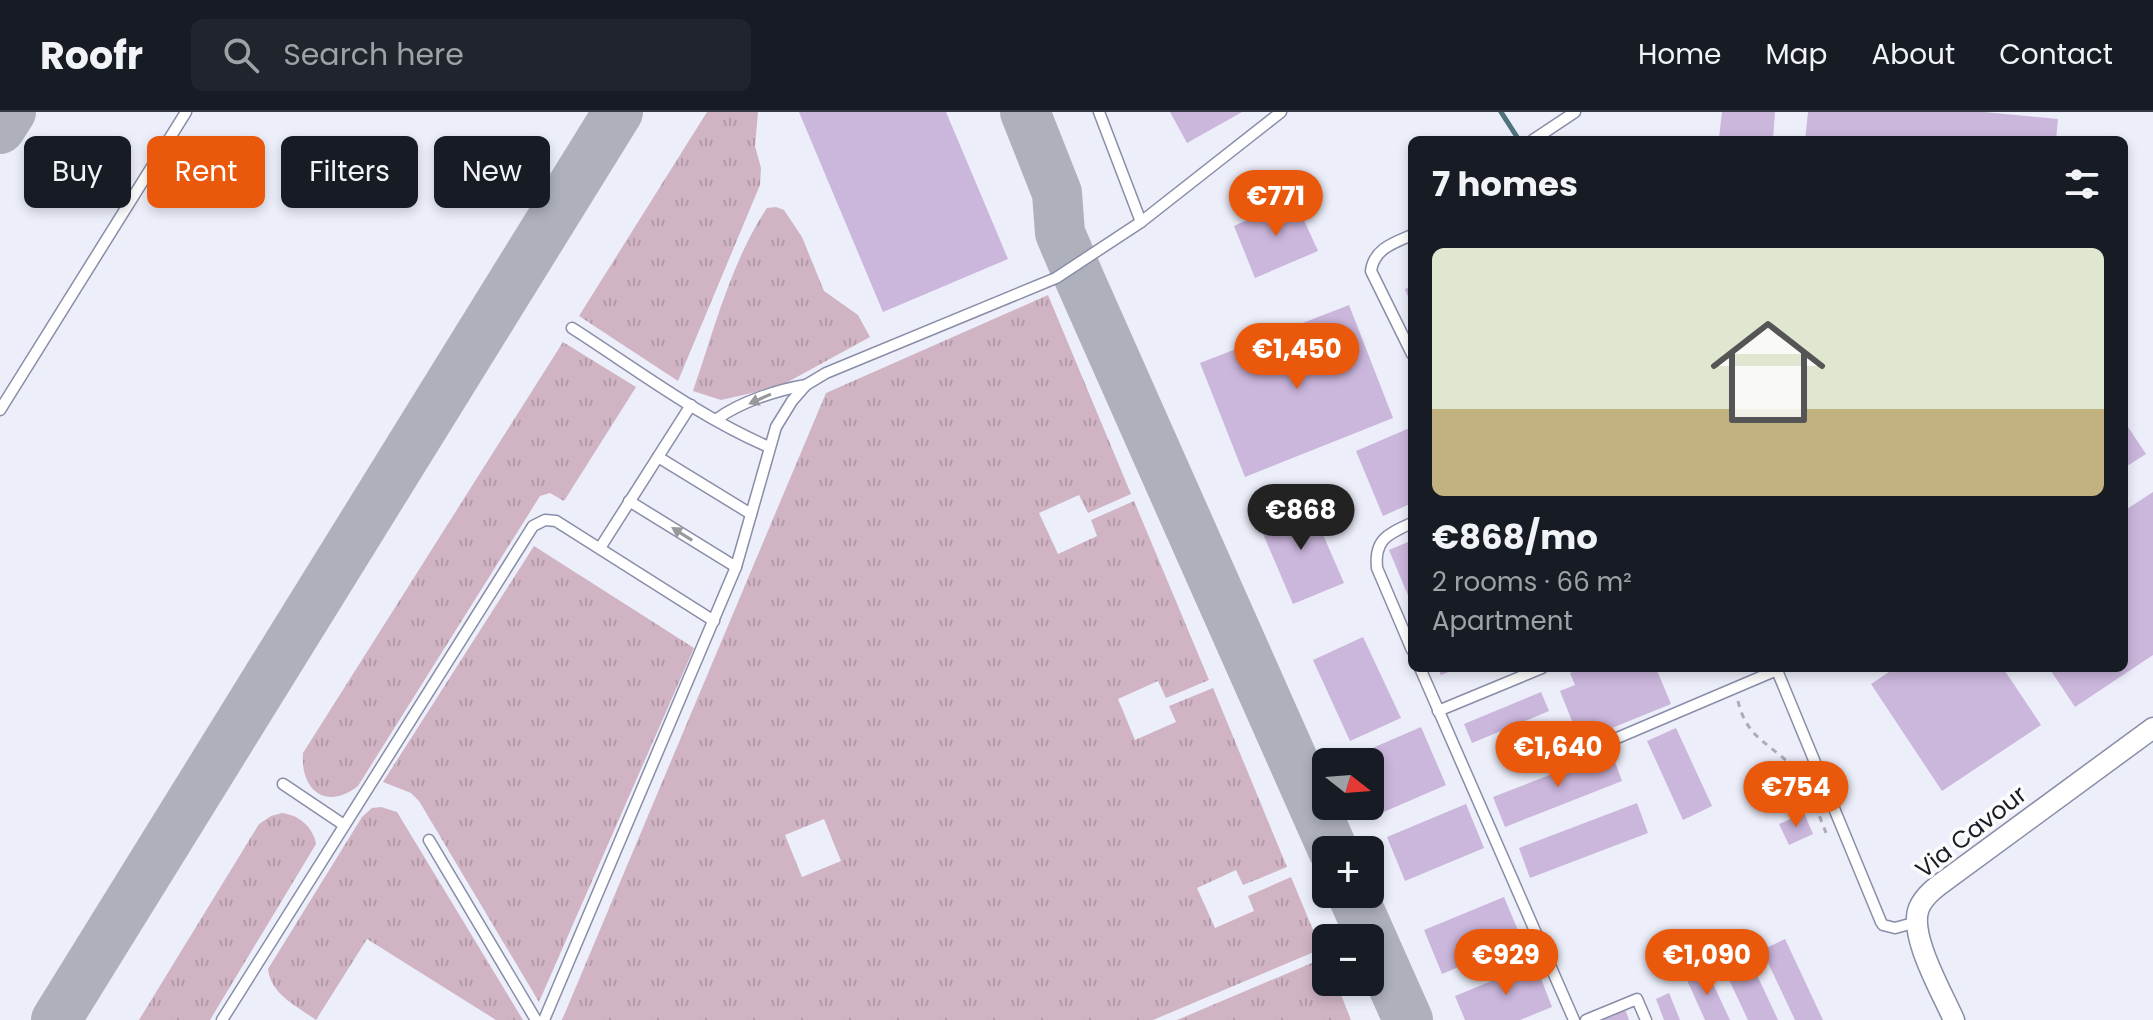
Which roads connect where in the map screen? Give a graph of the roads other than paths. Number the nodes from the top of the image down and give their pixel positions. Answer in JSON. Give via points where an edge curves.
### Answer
{"nodes":[{"id":1,"x":186,"y":112,"type":"edge"},
{"id":2,"x":1099,"y":112,"type":"edge"},
{"id":3,"x":1281,"y":112,"type":"edge"},
{"id":4,"x":1575,"y":112,"type":"edge"},
{"id":5,"x":1539,"y":136,"type":"edge"},
{"id":6,"x":1141,"y":222,"type":"junction"},
{"id":7,"x":1408,"y":237,"type":"edge"},
{"id":8,"x":572,"y":328,"type":"dead end"},
{"id":9,"x":1408,"y":346,"type":"edge"},
{"id":10,"x":806,"y":385,"type":"junction"},
{"id":11,"x":691,"y":405,"type":"junction"},
{"id":12,"x":0,"y":410,"type":"edge"},
{"id":13,"x":717,"y":419,"type":"junction"},
{"id":14,"x":769,"y":447,"type":"junction"},
{"id":15,"x":658,"y":457,"type":"junction"},
{"id":16,"x":629,"y":501,"type":"junction"},
{"id":17,"x":751,"y":514,"type":"junction"},
{"id":18,"x":1408,"y":525,"type":"edge"},
{"id":19,"x":600,"y":548,"type":"junction"},
{"id":20,"x":736,"y":567,"type":"junction"},
{"id":21,"x":714,"y":621,"type":"junction"},
{"id":22,"x":1408,"y":641,"type":"edge"},
{"id":23,"x":1422,"y":672,"type":"edge"},
{"id":24,"x":1532,"y":672,"type":"edge"},
{"id":25,"x":1769,"y":672,"type":"edge"},
{"id":26,"x":1777,"y":672,"type":"edge"},
{"id":27,"x":1438,"y":711,"type":"junction"},
{"id":28,"x":2153,"y":728,"type":"edge"},
{"id":29,"x":1596,"y":747,"type":"dead end"},
{"id":30,"x":283,"y":784,"type":"dead end"},
{"id":31,"x":344,"y":825,"type":"junction"},
{"id":32,"x":429,"y":840,"type":"dead end"},
{"id":33,"x":1917,"y":922,"type":"junction"},
{"id":34,"x":222,"y":1020,"type":"edge"},
{"id":35,"x":536,"y":1020,"type":"edge"},
{"id":36,"x":544,"y":1020,"type":"edge"},
{"id":37,"x":1574,"y":1020,"type":"edge"},
{"id":38,"x":1586,"y":1020,"type":"edge"},
{"id":39,"x":1646,"y":1020,"type":"edge"},
{"id":40,"x":1954,"y":1020,"type":"edge"}],
"edges":[{"from":1,"to":12,"type":"lane"},
{"from":2,"to":6,"type":"lane"},
{"from":3,"to":6,"type":"lane"},
{"from":4,"to":5,"type":"lane"},
{"from":6,"to":10,"type":"lane","via":[[1056,278]]},
{"from":7,"to":9,"type":"lane","via":[[1386,247],[1373,260],[1371,271]]},
{"from":8,"to":11,"type":"lane"},
{"from":10,"to":13,"type":"lane","one_way":true,"via":[[757,398]]},
{"from":10,"to":14,"type":"lane","via":[[782,416]]},
{"from":11,"to":13,"type":"lane"},
{"from":11,"to":15,"type":"lane"},
{"from":13,"to":14,"type":"lane"},
{"from":14,"to":17,"type":"lane"},
{"from":15,"to":16,"type":"lane"},
{"from":15,"to":17,"type":"lane"},
{"from":16,"to":19,"type":"lane"},
{"from":20,"to":16,"type":"lane","one_way":true},
{"from":17,"to":20,"type":"lane"},
{"from":18,"to":22,"type":"lane","via":[[1387,534],[1376,555]]},
{"from":19,"to":21,"type":"lane"},
{"from":19,"to":31,"type":"lane","via":[[556,521],[533,526]]},
{"from":20,"to":21,"type":"lane"},
{"from":21,"to":36,"type":"lane"},
{"from":23,"to":27,"type":"lane"},
{"from":24,"to":27,"type":"lane"},
{"from":25,"to":29,"type":"lane"},
{"from":26,"to":33,"type":"lane","via":[[1883,925],[1895,928]]},
{"from":27,"to":37,"type":"lane"},
{"from":28,"to":33,"type":"street","name":"Via Cavour","via":[[1929,894]]},
{"from":30,"to":31,"type":"lane"},
{"from":31,"to":34,"type":"lane"},
{"from":32,"to":35,"type":"lane"},
{"from":33,"to":40,"type":"street","via":[[1920,942]]},
{"from":38,"to":39,"type":"lane","via":[[1637,999]]}]}
